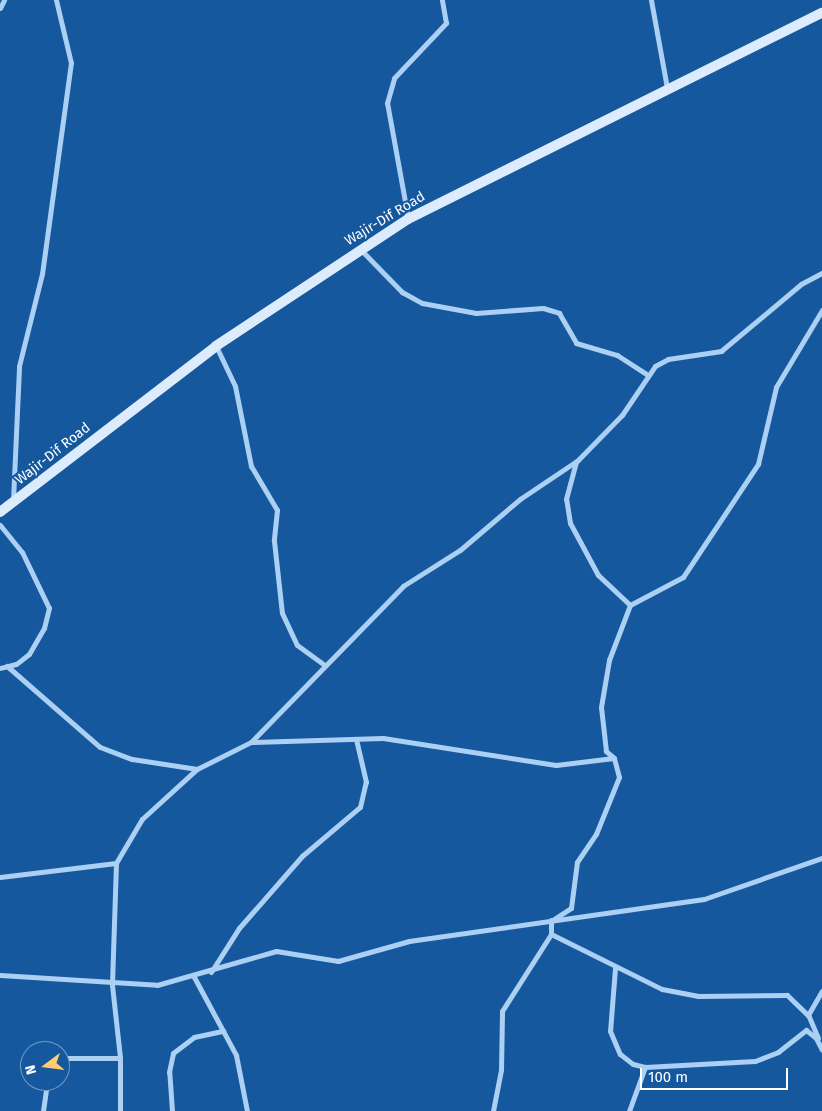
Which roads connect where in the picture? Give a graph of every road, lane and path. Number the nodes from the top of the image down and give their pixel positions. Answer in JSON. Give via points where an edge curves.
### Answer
{"nodes":[{"id":1,"x":4,"y":0,"type":"edge"},
{"id":2,"x":56,"y":0,"type":"edge"},
{"id":3,"x":442,"y":0,"type":"edge"},
{"id":4,"x":651,"y":0,"type":"edge"},
{"id":5,"x":0,"y":8,"type":"edge"},
{"id":6,"x":822,"y":13,"type":"edge"},
{"id":7,"x":667,"y":88,"type":"junction"},
{"id":8,"x":408,"y":219,"type":"junction"},
{"id":9,"x":360,"y":249,"type":"junction"},
{"id":10,"x":822,"y":273,"type":"edge"},
{"id":11,"x":822,"y":310,"type":"edge"},
{"id":12,"x":216,"y":346,"type":"junction"},
{"id":13,"x":648,"y":375,"type":"junction"},
{"id":14,"x":578,"y":460,"type":"junction"},
{"id":15,"x":13,"y":503,"type":"junction"},
{"id":16,"x":0,"y":512,"type":"edge"},
{"id":17,"x":0,"y":525,"type":"edge"},
{"id":18,"x":630,"y":605,"type":"junction"},
{"id":19,"x":325,"y":665,"type":"junction"},
{"id":20,"x":7,"y":666,"type":"junction"},
{"id":21,"x":0,"y":668,"type":"edge"},
{"id":22,"x":356,"y":739,"type":"junction"},
{"id":23,"x":252,"y":742,"type":"junction"},
{"id":24,"x":614,"y":758,"type":"junction"},
{"id":25,"x":197,"y":769,"type":"junction"},
{"id":26,"x":822,"y":858,"type":"edge"},
{"id":27,"x":116,"y":863,"type":"junction"},
{"id":28,"x":0,"y":877,"type":"edge"},
{"id":29,"x":551,"y":920,"type":"junction"},
{"id":30,"x":551,"y":934,"type":"junction"},
{"id":31,"x":615,"y":968,"type":"junction"},
{"id":32,"x":211,"y":972,"type":"junction"},
{"id":33,"x":0,"y":974,"type":"edge"},
{"id":34,"x":194,"y":977,"type":"junction"},
{"id":35,"x":112,"y":985,"type":"junction"},
{"id":36,"x":822,"y":992,"type":"edge"},
{"id":37,"x":808,"y":1015,"type":"junction"},
{"id":38,"x":223,"y":1031,"type":"junction"},
{"id":39,"x":822,"y":1049,"type":"edge"},
{"id":40,"x":70,"y":1058,"type":"edge"},
{"id":41,"x":120,"y":1058,"type":"junction"},
{"id":42,"x":645,"y":1067,"type":"junction"},
{"id":43,"x":46,"y":1091,"type":"edge"},
{"id":44,"x":44,"y":1111,"type":"edge"},
{"id":45,"x":120,"y":1111,"type":"edge"},
{"id":46,"x":172,"y":1111,"type":"edge"},
{"id":47,"x":247,"y":1111,"type":"edge"},
{"id":48,"x":493,"y":1111,"type":"edge"},
{"id":49,"x":629,"y":1111,"type":"edge"}],
"edges":[{"from":1,"to":5,"type":"street"},
{"from":2,"to":15,"type":"street","via":[[71,63],[42,274],[19,366]]},
{"from":3,"to":8,"type":"street","via":[[446,23],[394,78],[387,103]]},
{"from":4,"to":7,"type":"street"},
{"from":6,"to":7,"type":"main road","name":"Wajir-Dif Road"},
{"from":7,"to":8,"type":"main road","name":"Wajir-Dif Road"},
{"from":8,"to":9,"type":"main road","name":"Wajir-Dif Road"},
{"from":9,"to":12,"type":"main road","name":"Wajir-Dif Road"},
{"from":9,"to":13,"type":"street","via":[[402,292],[422,303],[476,313],[551,310],[564,319],[576,344],[617,355]]},
{"from":10,"to":13,"type":"street","via":[[801,284],[721,351],[668,359]]},
{"from":11,"to":18,"type":"street","via":[[776,387],[758,464],[683,577]]},
{"from":12,"to":15,"type":"main road","name":"Wajir-Dif Road"},
{"from":12,"to":19,"type":"street","via":[[235,386],[251,466],[277,510],[274,541],[282,613],[298,645]]},
{"from":13,"to":14,"type":"street","via":[[622,415]]},
{"from":14,"to":18,"type":"street","via":[[566,499],[570,523],[598,575]]},
{"from":14,"to":19,"type":"street","via":[[520,499],[460,550],[403,586]]},
{"from":15,"to":16,"type":"main road","name":"Wajir-Dif Road"},
{"from":17,"to":20,"type":"street","via":[[22,552],[49,608],[44,628],[29,654]]},
{"from":18,"to":24,"type":"street","via":[[603,685],[601,727],[606,751]]},
{"from":19,"to":23,"type":"street"},
{"from":20,"to":21,"type":"street"},
{"from":20,"to":25,"type":"street","via":[[100,747],[132,759]]},
{"from":22,"to":23,"type":"street"},
{"from":22,"to":24,"type":"street","via":[[383,738],[528,764],[569,765],[579,760]]},
{"from":22,"to":32,"type":"street","via":[[366,782],[360,808],[302,856],[239,928]]},
{"from":23,"to":25,"type":"street"},
{"from":24,"to":29,"type":"street","via":[[620,777],[596,834],[577,862],[571,908]]},
{"from":25,"to":27,"type":"street","via":[[142,819]]},
{"from":26,"to":29,"type":"street","via":[[704,899]]},
{"from":27,"to":28,"type":"street"},
{"from":27,"to":35,"type":"street"},
{"from":29,"to":30,"type":"street"},
{"from":29,"to":32,"type":"street","via":[[409,941],[338,961],[276,951]]},
{"from":30,"to":31,"type":"street"},
{"from":30,"to":48,"type":"street","via":[[502,1011],[501,1070]]},
{"from":31,"to":37,"type":"street","via":[[662,989],[698,996],[788,995]]},
{"from":31,"to":42,"type":"street","via":[[610,1031],[613,1043],[626,1059]]},
{"from":32,"to":34,"type":"street"},
{"from":33,"to":35,"type":"street","via":[[91,979]]},
{"from":34,"to":35,"type":"street","via":[[157,985]]},
{"from":34,"to":38,"type":"street"},
{"from":35,"to":41,"type":"street"},
{"from":36,"to":37,"type":"street"},
{"from":37,"to":39,"type":"street"},
{"from":38,"to":46,"type":"street","via":[[194,1038],[173,1053],[169,1072]]},
{"from":38,"to":47,"type":"street","via":[[236,1055]]},
{"from":39,"to":42,"type":"street","via":[[806,1030],[778,1052],[755,1061]]},
{"from":40,"to":41,"type":"street"},
{"from":41,"to":45,"type":"street"},
{"from":42,"to":49,"type":"street"},
{"from":43,"to":44,"type":"street"}]}
